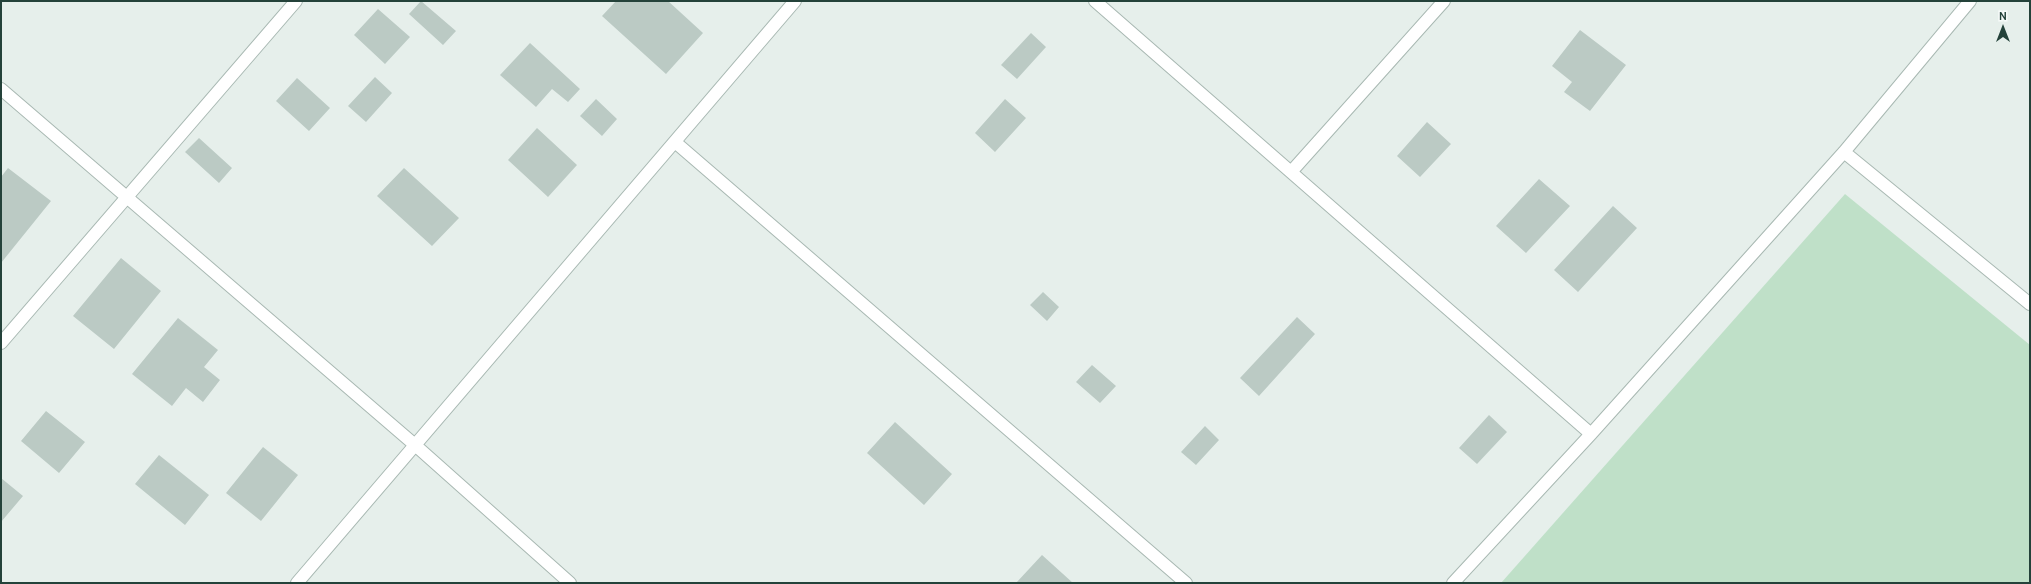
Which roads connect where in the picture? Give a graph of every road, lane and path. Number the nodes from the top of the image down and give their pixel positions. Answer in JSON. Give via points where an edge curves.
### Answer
{"nodes":[{"id":1,"x":296,"y":1,"type":"edge"},
{"id":2,"x":795,"y":1,"type":"edge"},
{"id":3,"x":1095,"y":1,"type":"edge"},
{"id":4,"x":1444,"y":1,"type":"edge"},
{"id":5,"x":1970,"y":1,"type":"edge"},
{"id":6,"x":1,"y":89,"type":"edge"},
{"id":7,"x":675,"y":142,"type":"junction"},
{"id":8,"x":1844,"y":152,"type":"junction"},
{"id":9,"x":1291,"y":172,"type":"junction"},
{"id":10,"x":126,"y":198,"type":"junction"},
{"id":11,"x":2030,"y":304,"type":"edge"},
{"id":12,"x":1,"y":343,"type":"edge"},
{"id":13,"x":1591,"y":434,"type":"junction"},
{"id":14,"x":415,"y":445,"type":"junction"},
{"id":15,"x":297,"y":583,"type":"edge"},
{"id":16,"x":570,"y":583,"type":"edge"},
{"id":17,"x":1186,"y":583,"type":"edge"},
{"id":18,"x":1453,"y":583,"type":"edge"}],
"edges":[{"from":1,"to":10,"type":"street"},
{"from":2,"to":7,"type":"street"},
{"from":3,"to":9,"type":"street"},
{"from":4,"to":9,"type":"street"},
{"from":5,"to":8,"type":"street"},
{"from":6,"to":10,"type":"street"},
{"from":7,"to":14,"type":"street"},
{"from":7,"to":17,"type":"street"},
{"from":8,"to":11,"type":"street"},
{"from":8,"to":13,"type":"street"},
{"from":9,"to":13,"type":"street"},
{"from":10,"to":12,"type":"street"},
{"from":10,"to":14,"type":"street"},
{"from":13,"to":18,"type":"street"},
{"from":14,"to":15,"type":"street"},
{"from":14,"to":16,"type":"street"}]}
